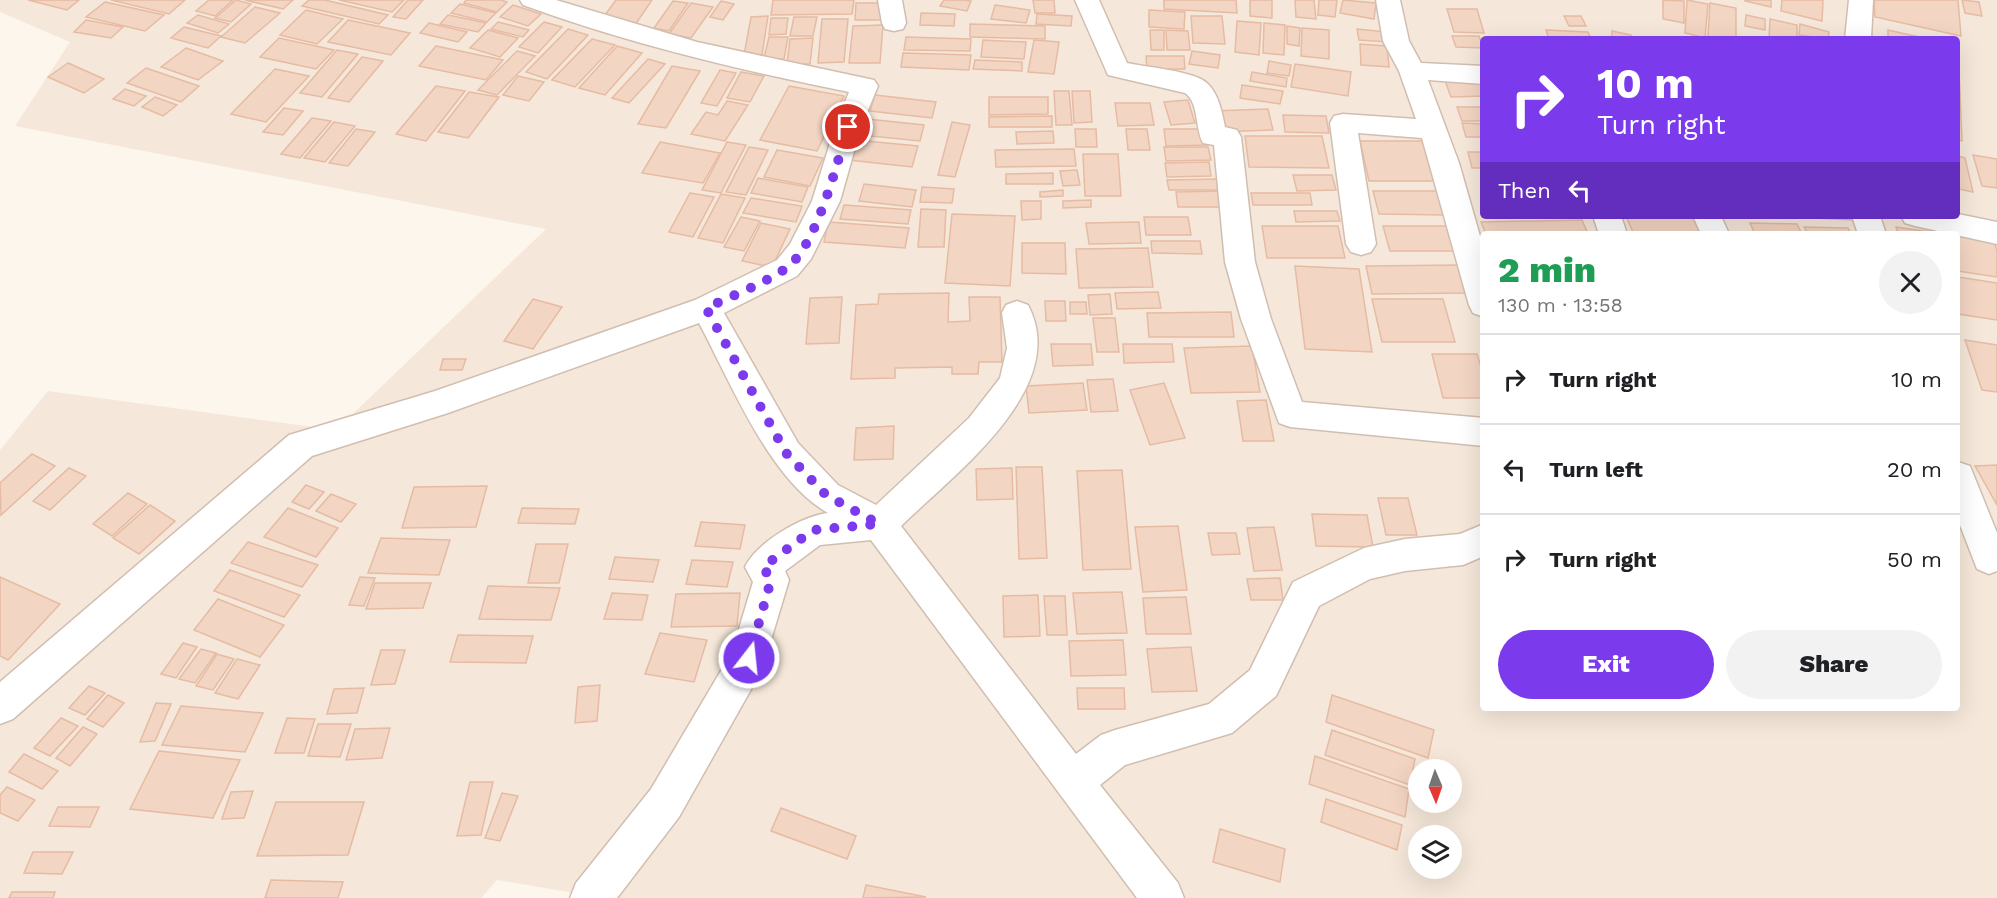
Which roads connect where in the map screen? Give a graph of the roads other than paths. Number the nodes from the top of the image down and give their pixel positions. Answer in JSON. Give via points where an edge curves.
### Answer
{"nodes":[{"id":1,"x":532,"y":0,"type":"edge"},
{"id":2,"x":1087,"y":0,"type":"edge"},
{"id":3,"x":1388,"y":0,"type":"edge"},
{"id":4,"x":1861,"y":0,"type":"edge"},
{"id":5,"x":1858,"y":36,"type":"edge"},
{"id":6,"x":1412,"y":71,"type":"junction"},
{"id":7,"x":1480,"y":75,"type":"edge"},
{"id":8,"x":1433,"y":129,"type":"junction"},
{"id":9,"x":1929,"y":219,"type":"edge"},
{"id":10,"x":1997,"y":233,"type":"edge"},
{"id":11,"x":1361,"y":244,"type":"dead end"},
{"id":12,"x":1480,"y":289,"type":"edge"},
{"id":13,"x":706,"y":308,"type":"junction"},
{"id":14,"x":1017,"y":313,"type":"dead end"},
{"id":15,"x":1480,"y":432,"type":"edge"},
{"id":16,"x":1960,"y":481,"type":"edge"},
{"id":17,"x":879,"y":524,"type":"junction"},
{"id":18,"x":1480,"y":541,"type":"edge"},
{"id":19,"x":1989,"y":558,"type":"dead end"},
{"id":20,"x":0,"y":706,"type":"edge"},
{"id":21,"x":1072,"y":781,"type":"junction"},
{"id":22,"x":591,"y":898,"type":"edge"},
{"id":23,"x":1163,"y":898,"type":"edge"}],
"edges":[{"from":1,"to":13,"type":"street","via":[[684,49],[865,86],[826,201],[801,251],[787,268]]},
{"from":2,"to":15,"type":"street","via":[[1117,69],[1191,84],[1199,90],[1213,136],[1227,137],[1240,262],[1290,414]]},
{"from":3,"to":6,"type":"street","via":[[1396,41]]},
{"from":4,"to":5,"type":"street"},
{"from":6,"to":7,"type":"street"},
{"from":6,"to":8,"type":"street"},
{"from":8,"to":11,"type":"street","via":[[1343,123]]},
{"from":8,"to":12,"type":"street"},
{"from":9,"to":10,"type":"street"},
{"from":13,"to":17,"type":"street","via":[[786,453],[826,495]]},
{"from":13,"to":20,"type":"street","via":[[437,404],[301,445]]},
{"from":14,"to":17,"type":"street","via":[[1023,348],[1016,382],[981,428]]},
{"from":16,"to":19,"type":"street"},
{"from":17,"to":21,"type":"street"},
{"from":17,"to":22,"type":"street","via":[[813,530],[763,567],[771,580],[749,658],[665,803]]},
{"from":18,"to":21,"type":"street","via":[[1463,549],[1364,564],[1306,594],[1263,683],[1219,720],[1115,749]]},
{"from":21,"to":23,"type":"street"}]}
